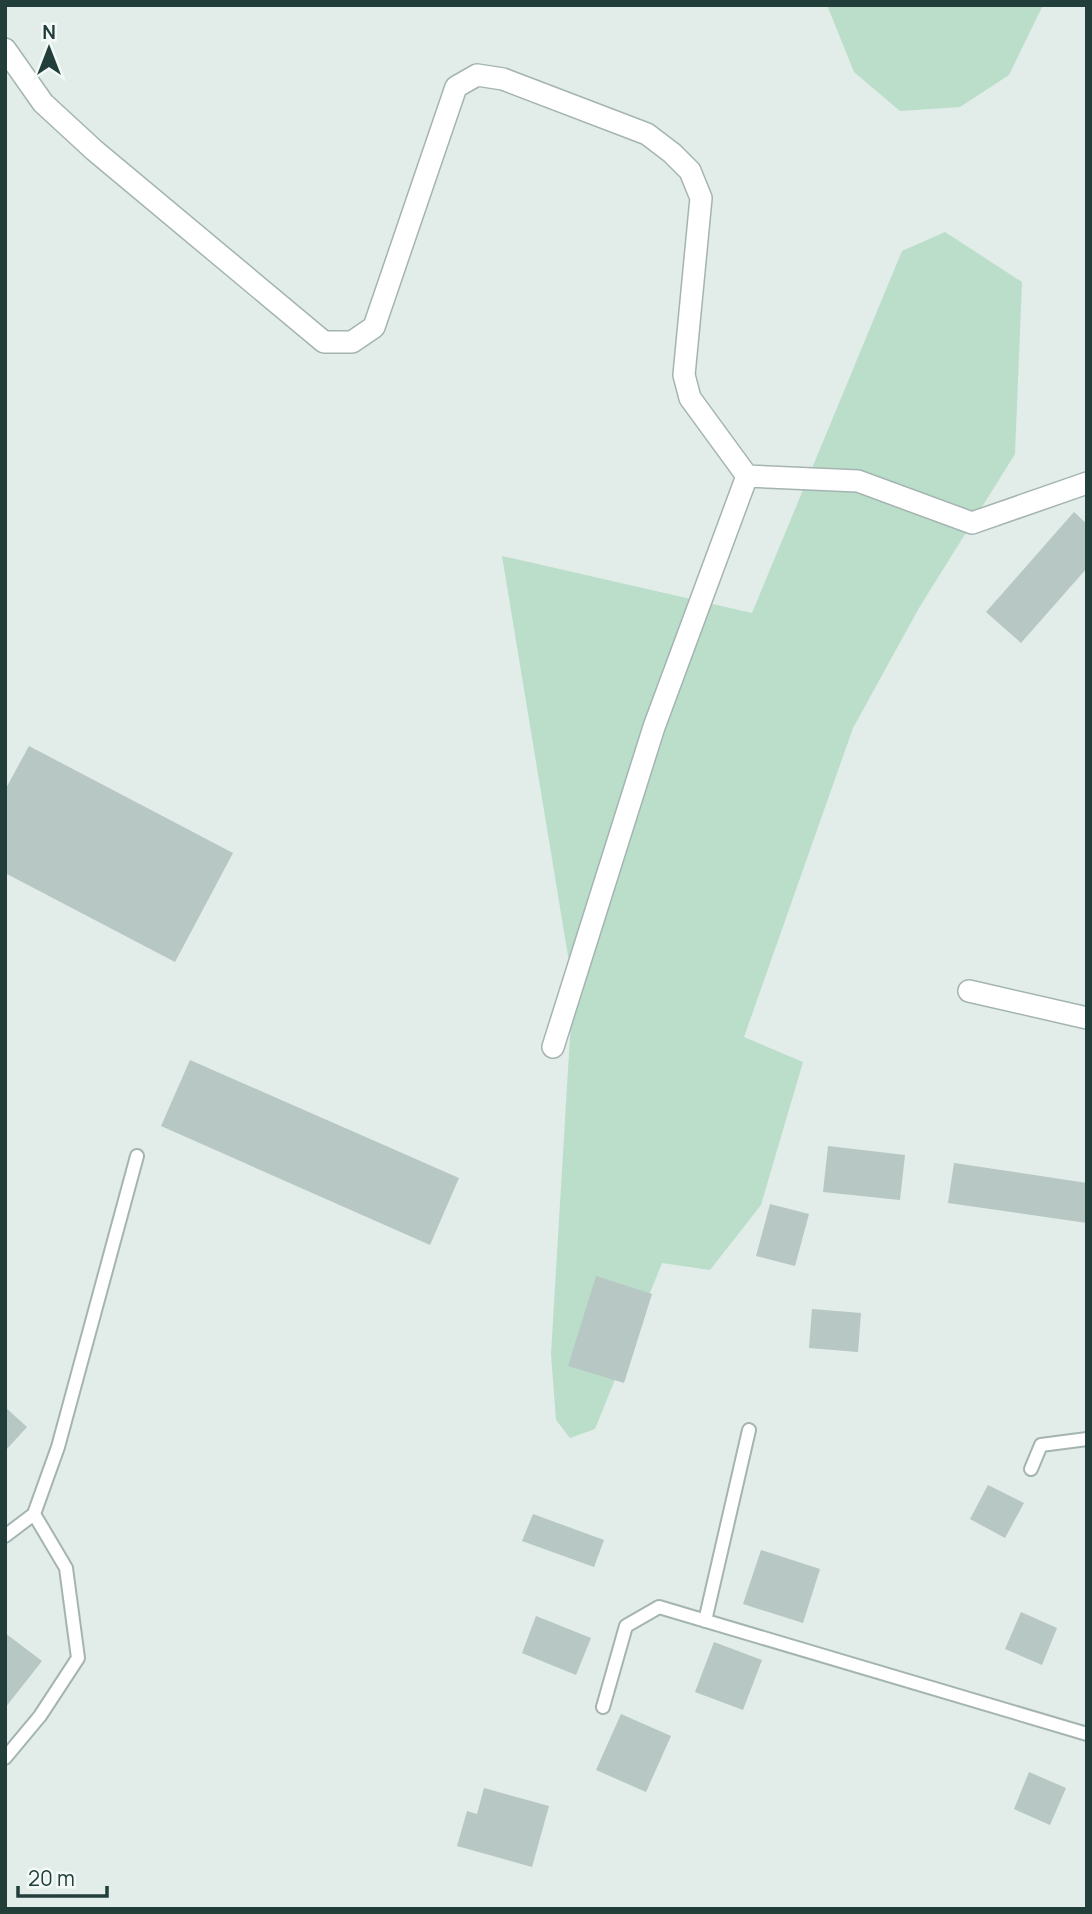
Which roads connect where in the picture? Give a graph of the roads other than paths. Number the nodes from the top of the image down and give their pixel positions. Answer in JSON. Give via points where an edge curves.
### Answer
{"nodes":[{"id":1,"x":5,"y":49,"type":"edge"},
{"id":2,"x":747,"y":476,"type":"junction"},
{"id":3,"x":1087,"y":483,"type":"edge"},
{"id":4,"x":968,"y":991,"type":"dead end"},
{"id":5,"x":1087,"y":1018,"type":"edge"},
{"id":6,"x":553,"y":1047,"type":"dead end"},
{"id":7,"x":137,"y":1156,"type":"dead end"},
{"id":8,"x":748,"y":1430,"type":"dead end"},
{"id":9,"x":1087,"y":1440,"type":"edge"},
{"id":10,"x":1031,"y":1469,"type":"dead end"},
{"id":11,"x":34,"y":1514,"type":"junction"},
{"id":12,"x":5,"y":1536,"type":"edge"},
{"id":13,"x":705,"y":1621,"type":"junction"},
{"id":14,"x":603,"y":1707,"type":"dead end"},
{"id":15,"x":1087,"y":1734,"type":"edge"},
{"id":16,"x":5,"y":1758,"type":"edge"}],
"edges":[{"from":1,"to":2,"type":"street","via":[[43,103],[94,150],[324,342],[352,342],[374,327],[456,87],[477,75],[503,79],[647,134],[690,172],[701,198],[684,375],[690,398]]},
{"from":2,"to":3,"type":"street","via":[[858,481],[972,523]]},
{"from":2,"to":6,"type":"street","via":[[654,727]]},
{"from":4,"to":5,"type":"street"},
{"from":7,"to":11,"type":"lane","via":[[58,1447]]},
{"from":8,"to":13,"type":"lane"},
{"from":9,"to":10,"type":"lane","via":[[1041,1445]]},
{"from":11,"to":12,"type":"lane"},
{"from":11,"to":16,"type":"lane","via":[[66,1568],[79,1658]]},
{"from":13,"to":14,"type":"lane","via":[[659,1607],[626,1626]]},
{"from":13,"to":15,"type":"lane"}]}
